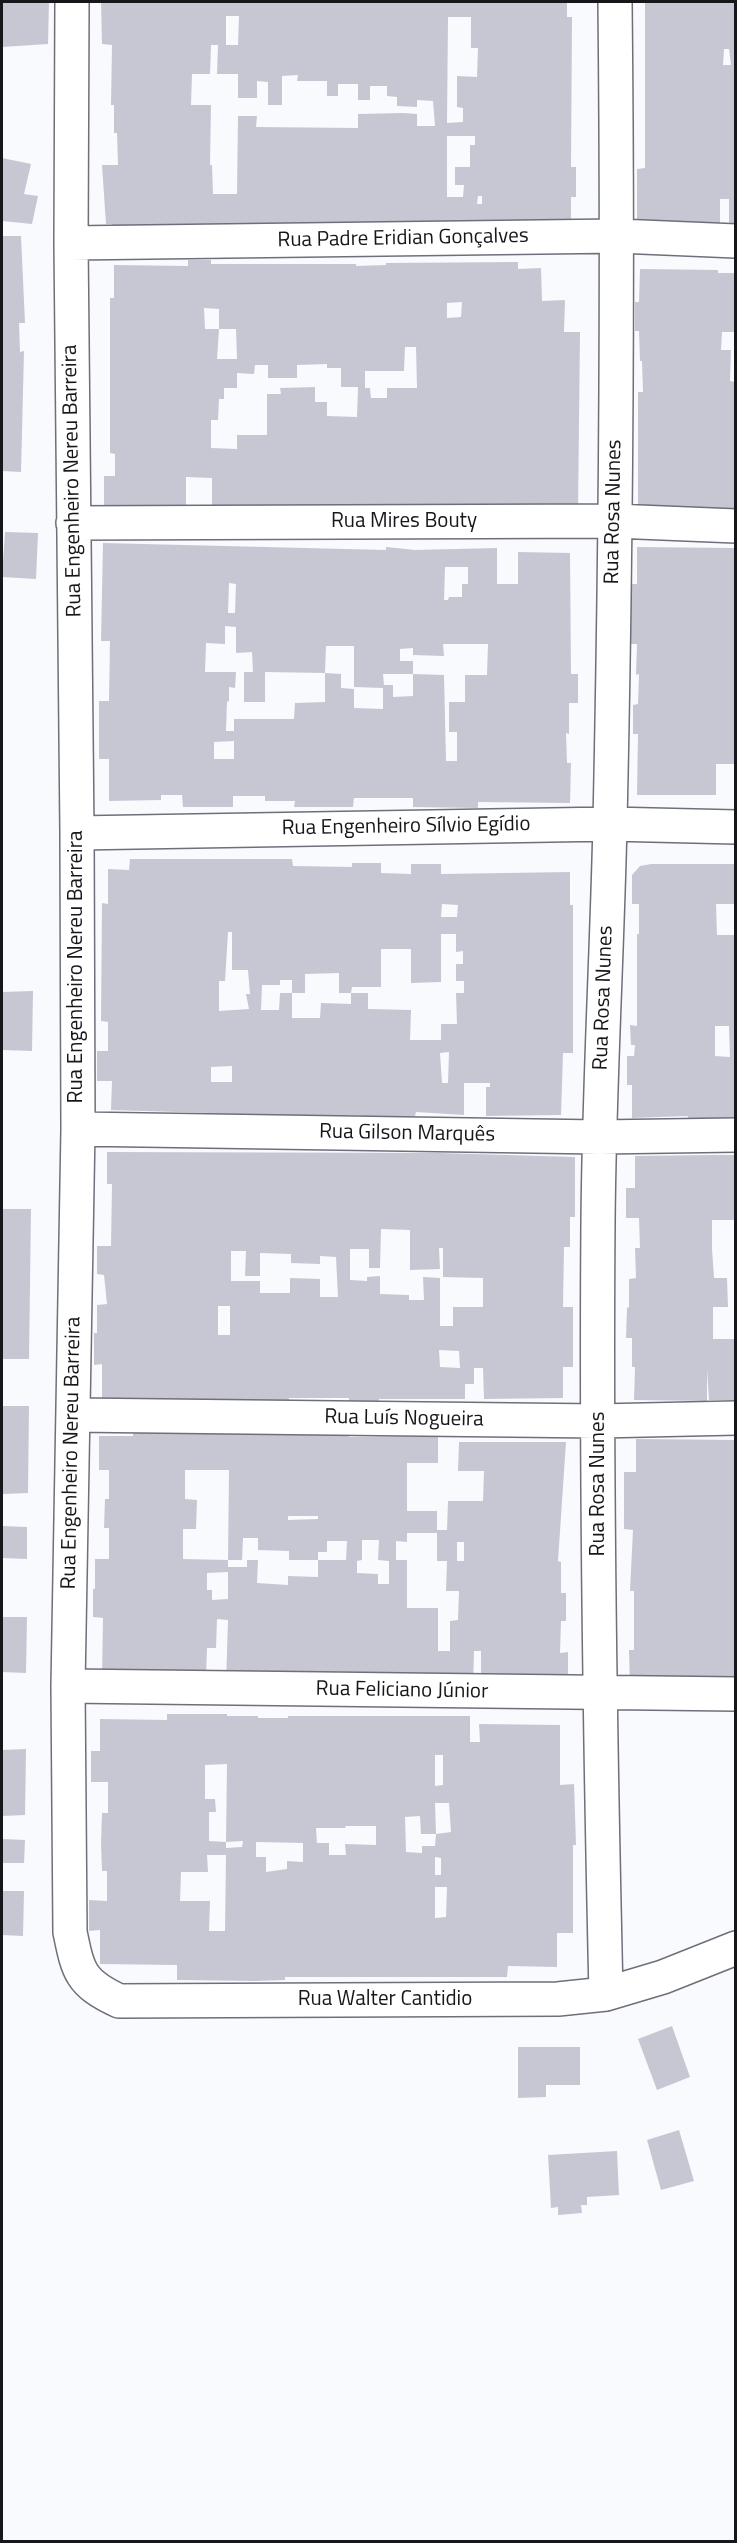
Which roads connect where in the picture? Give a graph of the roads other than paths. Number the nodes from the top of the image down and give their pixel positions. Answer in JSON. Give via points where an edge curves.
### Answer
{"nodes":[{"id":1,"x":72,"y":2,"type":"edge"},
{"id":2,"x":615,"y":2,"type":"edge"},
{"id":3,"x":618,"y":236,"type":"junction"},
{"id":4,"x":735,"y":241,"type":"edge"},
{"id":5,"x":70,"y":243,"type":"junction"},
{"id":6,"x":614,"y":521,"type":"junction"},
{"id":7,"x":73,"y":523,"type":"junction"},
{"id":8,"x":735,"y":526,"type":"edge"},
{"id":9,"x":610,"y":824,"type":"junction"},
{"id":10,"x":735,"y":827,"type":"edge"},
{"id":11,"x":77,"y":833,"type":"junction"},
{"id":12,"x":78,"y":1129,"type":"junction"},
{"id":13,"x":735,"y":1135,"type":"edge"},
{"id":14,"x":599,"y":1137,"type":"junction"},
{"id":15,"x":73,"y":1415,"type":"junction"},
{"id":16,"x":735,"y":1418,"type":"edge"},
{"id":17,"x":599,"y":1421,"type":"junction"},
{"id":18,"x":68,"y":1686,"type":"junction"},
{"id":19,"x":598,"y":1694,"type":"junction"},
{"id":20,"x":735,"y":1694,"type":"edge"},
{"id":21,"x":70,"y":1932,"type":"joint"},
{"id":22,"x":735,"y":1948,"type":"edge"},
{"id":23,"x":606,"y":1994,"type":"junction"}],
"edges":[{"from":1,"to":5,"type":"street","name":"Rua Engenheiro Nereu Barreira"},
{"from":2,"to":3,"type":"street","name":"Rua Rosa Nunes"},
{"from":3,"to":4,"type":"street","name":"Rua Padre Eridian Gonçalves"},
{"from":3,"to":5,"type":"street","name":"Rua Padre Eridian Gonçalves"},
{"from":3,"to":6,"type":"street","name":"Rua Rosa Nunes"},
{"from":5,"to":7,"type":"street","name":"Rua Engenheiro Nereu Barreira"},
{"from":6,"to":7,"type":"street","name":"Rua Mires Bouty"},
{"from":6,"to":8,"type":"street","name":"Rua Mires Bouty"},
{"from":6,"to":9,"type":"street","name":"Rua Rosa Nunes"},
{"from":7,"to":11,"type":"street","name":"Rua Engenheiro Nereu Barreira"},
{"from":9,"to":10,"type":"street","name":"Rua Engenheiro Sílvio Egídio"},
{"from":9,"to":11,"type":"street","name":"Rua Engenheiro Sílvio Egídio"},
{"from":9,"to":14,"type":"street","name":"Rua Rosa Nunes"},
{"from":11,"to":12,"type":"street","name":"Rua Engenheiro Nereu Barreira"},
{"from":12,"to":14,"type":"street","name":"Rua Gilson Marquês"},
{"from":12,"to":15,"type":"street","name":"Rua Engenheiro Nereu Barreira"},
{"from":13,"to":14,"type":"street","name":"Rua Gilson Marquês"},
{"from":14,"to":17,"type":"street","name":"Rua Rosa Nunes"},
{"from":15,"to":17,"type":"street","name":"Rua Luís Nogueira"},
{"from":15,"to":18,"type":"street","name":"Rua Engenheiro Nereu Barreira"},
{"from":16,"to":17,"type":"street","name":"Rua Luís Nogueira"},
{"from":17,"to":19,"type":"street","name":"Rua Rosa Nunes"},
{"from":18,"to":19,"type":"street","name":"Rua Feliciano Júnior"},
{"from":18,"to":21,"type":"street","name":"Rua Engenheiro Nereu Barreira"},
{"from":19,"to":20,"type":"street","name":"Rua Feliciano Júnior"},
{"from":19,"to":23,"type":"street","name":"Rua Rosa Nunes"},
{"from":21,"to":23,"type":"street","name":"Rua Walter Cantidio","via":[[77,1967],[95,1990],[118,2001],[558,2000]]},
{"from":22,"to":23,"type":"street","name":"Rua Walter Cantidio","via":[[663,1977]]}]}
